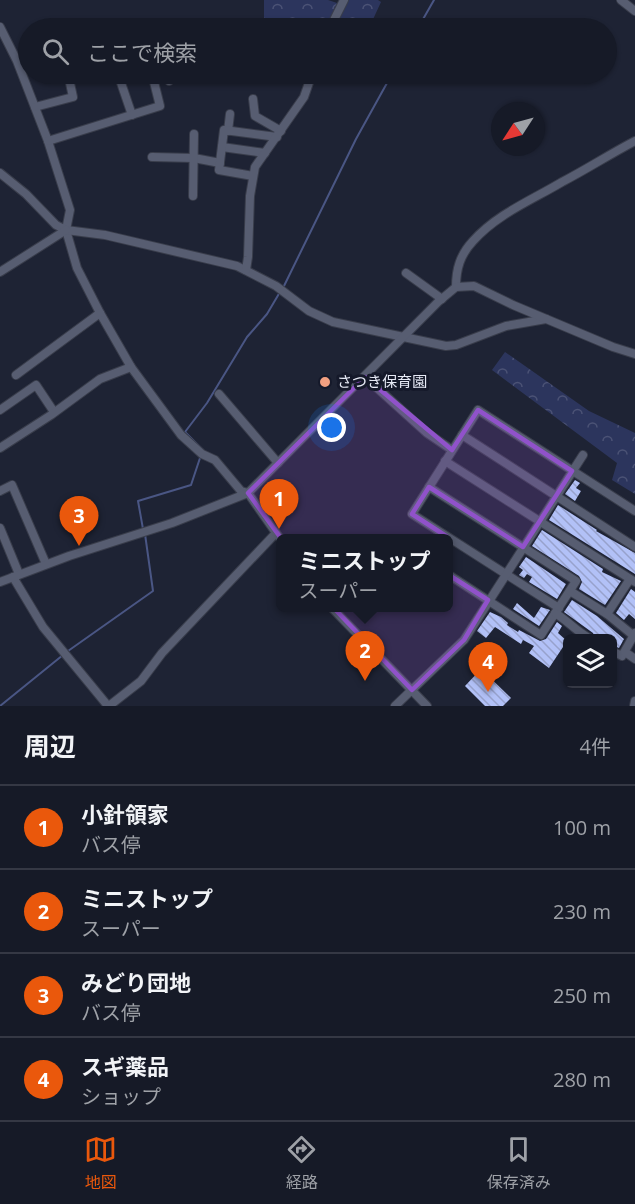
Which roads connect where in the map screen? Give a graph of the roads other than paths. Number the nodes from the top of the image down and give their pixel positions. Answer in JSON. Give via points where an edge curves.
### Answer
{"nodes":[{"id":1,"x":344,"y":0,"type":"edge"},
{"id":2,"x":621,"y":0,"type":"edge"},
{"id":3,"x":635,"y":11,"type":"edge"},
{"id":4,"x":335,"y":18,"type":"edge"},
{"id":5,"x":0,"y":27,"type":"edge"},
{"id":6,"x":17,"y":61,"type":"edge"},
{"id":7,"x":26,"y":84,"type":"edge"},
{"id":8,"x":70,"y":84,"type":"edge"},
{"id":9,"x":121,"y":84,"type":"edge"},
{"id":10,"x":154,"y":84,"type":"edge"},
{"id":11,"x":309,"y":84,"type":"edge"},
{"id":12,"x":253,"y":99,"type":"dead end"},
{"id":13,"x":35,"y":107,"type":"junction"},
{"id":14,"x":230,"y":114,"type":"dead end"},
{"id":15,"x":132,"y":115,"type":"junction"},
{"id":16,"x":228,"y":131,"type":"junction"},
{"id":17,"x":194,"y":134,"type":"dead end"},
{"id":18,"x":279,"y":134,"type":"junction"},
{"id":19,"x":48,"y":141,"type":"junction"},
{"id":20,"x":635,"y":141,"type":"edge"},
{"id":21,"x":222,"y":147,"type":"junction"},
{"id":22,"x":265,"y":153,"type":"junction"},
{"id":23,"x":152,"y":157,"type":"dead end"},
{"id":24,"x":192,"y":158,"type":"junction"},
{"id":25,"x":220,"y":163,"type":"junction"},
{"id":26,"x":0,"y":173,"type":"edge"},
{"id":27,"x":253,"y":176,"type":"junction"},
{"id":28,"x":193,"y":196,"type":"dead end"},
{"id":29,"x":66,"y":230,"type":"junction"},
{"id":30,"x":246,"y":270,"type":"junction"},
{"id":31,"x":0,"y":272,"type":"edge"},
{"id":32,"x":406,"y":273,"type":"dead end"},
{"id":33,"x":456,"y":287,"type":"junction"},
{"id":34,"x":442,"y":299,"type":"junction"},
{"id":35,"x":100,"y":313,"type":"junction"},
{"id":36,"x":546,"y":319,"type":"junction"},
{"id":37,"x":405,"y":336,"type":"junction"},
{"id":38,"x":635,"y":354,"type":"edge"},
{"id":39,"x":131,"y":366,"type":"junction"},
{"id":40,"x":16,"y":375,"type":"dead end"},
{"id":41,"x":365,"y":377,"type":"junction"},
{"id":42,"x":219,"y":394,"type":"dead end"},
{"id":43,"x":0,"y":410,"type":"edge"},
{"id":44,"x":54,"y":412,"type":"junction"},
{"id":45,"x":462,"y":435,"type":"junction"},
{"id":46,"x":0,"y":448,"type":"edge"},
{"id":47,"x":452,"y":450,"type":"junction"},
{"id":48,"x":583,"y":455,"type":"dead end"},
{"id":49,"x":445,"y":461,"type":"junction"},
{"id":50,"x":278,"y":463,"type":"junction"},
{"id":51,"x":572,"y":471,"type":"junction"},
{"id":52,"x":429,"y":487,"type":"junction"},
{"id":53,"x":0,"y":491,"type":"edge"},
{"id":54,"x":248,"y":493,"type":"junction"},
{"id":55,"x":555,"y":495,"type":"junction"},
{"id":56,"x":635,"y":511,"type":"edge"},
{"id":57,"x":539,"y":521,"type":"junction"},
{"id":58,"x":0,"y":528,"type":"edge"},
{"id":59,"x":277,"y":534,"type":"edge"},
{"id":60,"x":441,"y":534,"type":"edge"},
{"id":61,"x":276,"y":540,"type":"edge"},
{"id":62,"x":453,"y":542,"type":"edge"},
{"id":63,"x":635,"y":546,"type":"edge"},
{"id":64,"x":523,"y":547,"type":"junction"},
{"id":65,"x":46,"y":564,"type":"junction"},
{"id":66,"x":506,"y":574,"type":"junction"},
{"id":67,"x":16,"y":576,"type":"junction"},
{"id":68,"x":453,"y":578,"type":"edge"},
{"id":69,"x":0,"y":581,"type":"edge"},
{"id":70,"x":633,"y":581,"type":"edge"},
{"id":71,"x":570,"y":591,"type":"junction"},
{"id":72,"x":488,"y":600,"type":"junction"},
{"id":73,"x":557,"y":611,"type":"junction"},
{"id":74,"x":336,"y":612,"type":"edge"},
{"id":75,"x":607,"y":614,"type":"junction"},
{"id":76,"x":581,"y":634,"type":"edge"},
{"id":77,"x":634,"y":634,"type":"edge"},
{"id":78,"x":625,"y":652,"type":"junction"},
{"id":79,"x":617,"y":654,"type":"edge"},
{"id":80,"x":635,"y":659,"type":"edge"},
{"id":81,"x":412,"y":690,"type":"junction"},
{"id":82,"x":635,"y":700,"type":"edge"},
{"id":83,"x":109,"y":706,"type":"edge"},
{"id":84,"x":395,"y":706,"type":"edge"},
{"id":85,"x":427,"y":706,"type":"edge"},
{"id":86,"x":634,"y":706,"type":"edge"}],
"edges":[{"from":1,"to":4,"type":"street"},
{"from":2,"to":3,"type":"street"},
{"from":5,"to":6,"type":"street"},
{"from":7,"to":13,"type":"street"},
{"from":8,"to":13,"type":"street","via":[[73,97]]},
{"from":9,"to":15,"type":"street"},
{"from":10,"to":15,"type":"street","via":[[160,106]]},
{"from":11,"to":18,"type":"street"},
{"from":12,"to":18,"type":"street","via":[[255,116]]},
{"from":13,"to":19,"type":"street"},
{"from":14,"to":16,"type":"street"},
{"from":15,"to":19,"type":"street"},
{"from":16,"to":18,"type":"street"},
{"from":16,"to":21,"type":"street","via":[[224,130]]},
{"from":17,"to":24,"type":"street"},
{"from":18,"to":22,"type":"street"},
{"from":19,"to":29,"type":"street","via":[[70,210]]},
{"from":20,"to":33,"type":"street","via":[[488,227],[462,255],[456,270]]},
{"from":21,"to":22,"type":"street"},
{"from":21,"to":25,"type":"street"},
{"from":22,"to":27,"type":"street"},
{"from":23,"to":24,"type":"street"},
{"from":24,"to":25,"type":"street"},
{"from":24,"to":28,"type":"street"},
{"from":25,"to":27,"type":"street","via":[[219,170]]},
{"from":26,"to":29,"type":"street"},
{"from":27,"to":30,"type":"street"},
{"from":29,"to":30,"type":"street","via":[[105,235]]},
{"from":29,"to":31,"type":"street"},
{"from":29,"to":35,"type":"street","via":[[77,268]]},
{"from":30,"to":37,"type":"street","via":[[276,286],[309,312],[333,322]]},
{"from":32,"to":34,"type":"street"},
{"from":33,"to":34,"type":"street"},
{"from":33,"to":36,"type":"street","via":[[474,286]]},
{"from":34,"to":37,"type":"street"},
{"from":35,"to":39,"type":"street"},
{"from":35,"to":40,"type":"street"},
{"from":36,"to":37,"type":"street","via":[[506,326],[456,345]]},
{"from":36,"to":38,"type":"street"},
{"from":37,"to":41,"type":"street"},
{"from":39,"to":44,"type":"street","via":[[100,379]]},
{"from":39,"to":54,"type":"street","via":[[181,435],[215,460],[241,491]]},
{"from":41,"to":47,"type":"street","via":[[427,433]]},
{"from":41,"to":50,"type":"street"},
{"from":42,"to":50,"type":"street"},
{"from":43,"to":44,"type":"street","via":[[36,385]]},
{"from":44,"to":46,"type":"street"},
{"from":45,"to":47,"type":"street"},
{"from":45,"to":51,"type":"street","via":[[478,410]]},
{"from":45,"to":55,"type":"street"},
{"from":47,"to":49,"type":"street"},
{"from":48,"to":51,"type":"street"},
{"from":49,"to":52,"type":"street"},
{"from":49,"to":57,"type":"street"},
{"from":50,"to":54,"type":"street"},
{"from":51,"to":55,"type":"street"},
{"from":51,"to":56,"type":"street"},
{"from":52,"to":60,"type":"street","via":[[412,514]]},
{"from":52,"to":64,"type":"street"},
{"from":53,"to":65,"type":"street","via":[[12,484]]},
{"from":54,"to":59,"type":"street"},
{"from":54,"to":65,"type":"street","via":[[172,523]]},
{"from":55,"to":57,"type":"street"},
{"from":55,"to":63,"type":"street"},
{"from":57,"to":64,"type":"street"},
{"from":57,"to":70,"type":"street"},
{"from":58,"to":67,"type":"street"},
{"from":61,"to":83,"type":"street","via":[[162,653],[141,681]]},
{"from":62,"to":66,"type":"street"},
{"from":64,"to":66,"type":"street"},
{"from":64,"to":71,"type":"street","via":[[576,581]]},
{"from":65,"to":67,"type":"street"},
{"from":66,"to":72,"type":"street"},
{"from":66,"to":73,"type":"street"},
{"from":67,"to":69,"type":"street"},
{"from":67,"to":83,"type":"street","via":[[44,627]]},
{"from":68,"to":72,"type":"street"},
{"from":70,"to":75,"type":"street"},
{"from":71,"to":73,"type":"street"},
{"from":71,"to":75,"type":"street"},
{"from":72,"to":73,"type":"street","via":[[541,635]]},
{"from":72,"to":81,"type":"street","via":[[464,640]]},
{"from":73,"to":76,"type":"street"},
{"from":74,"to":81,"type":"street"},
{"from":75,"to":77,"type":"street"},
{"from":77,"to":78,"type":"street"},
{"from":78,"to":79,"type":"street","via":[[622,656]]},
{"from":78,"to":80,"type":"street"},
{"from":81,"to":84,"type":"street"},
{"from":81,"to":85,"type":"street"},
{"from":82,"to":86,"type":"street"}]}
